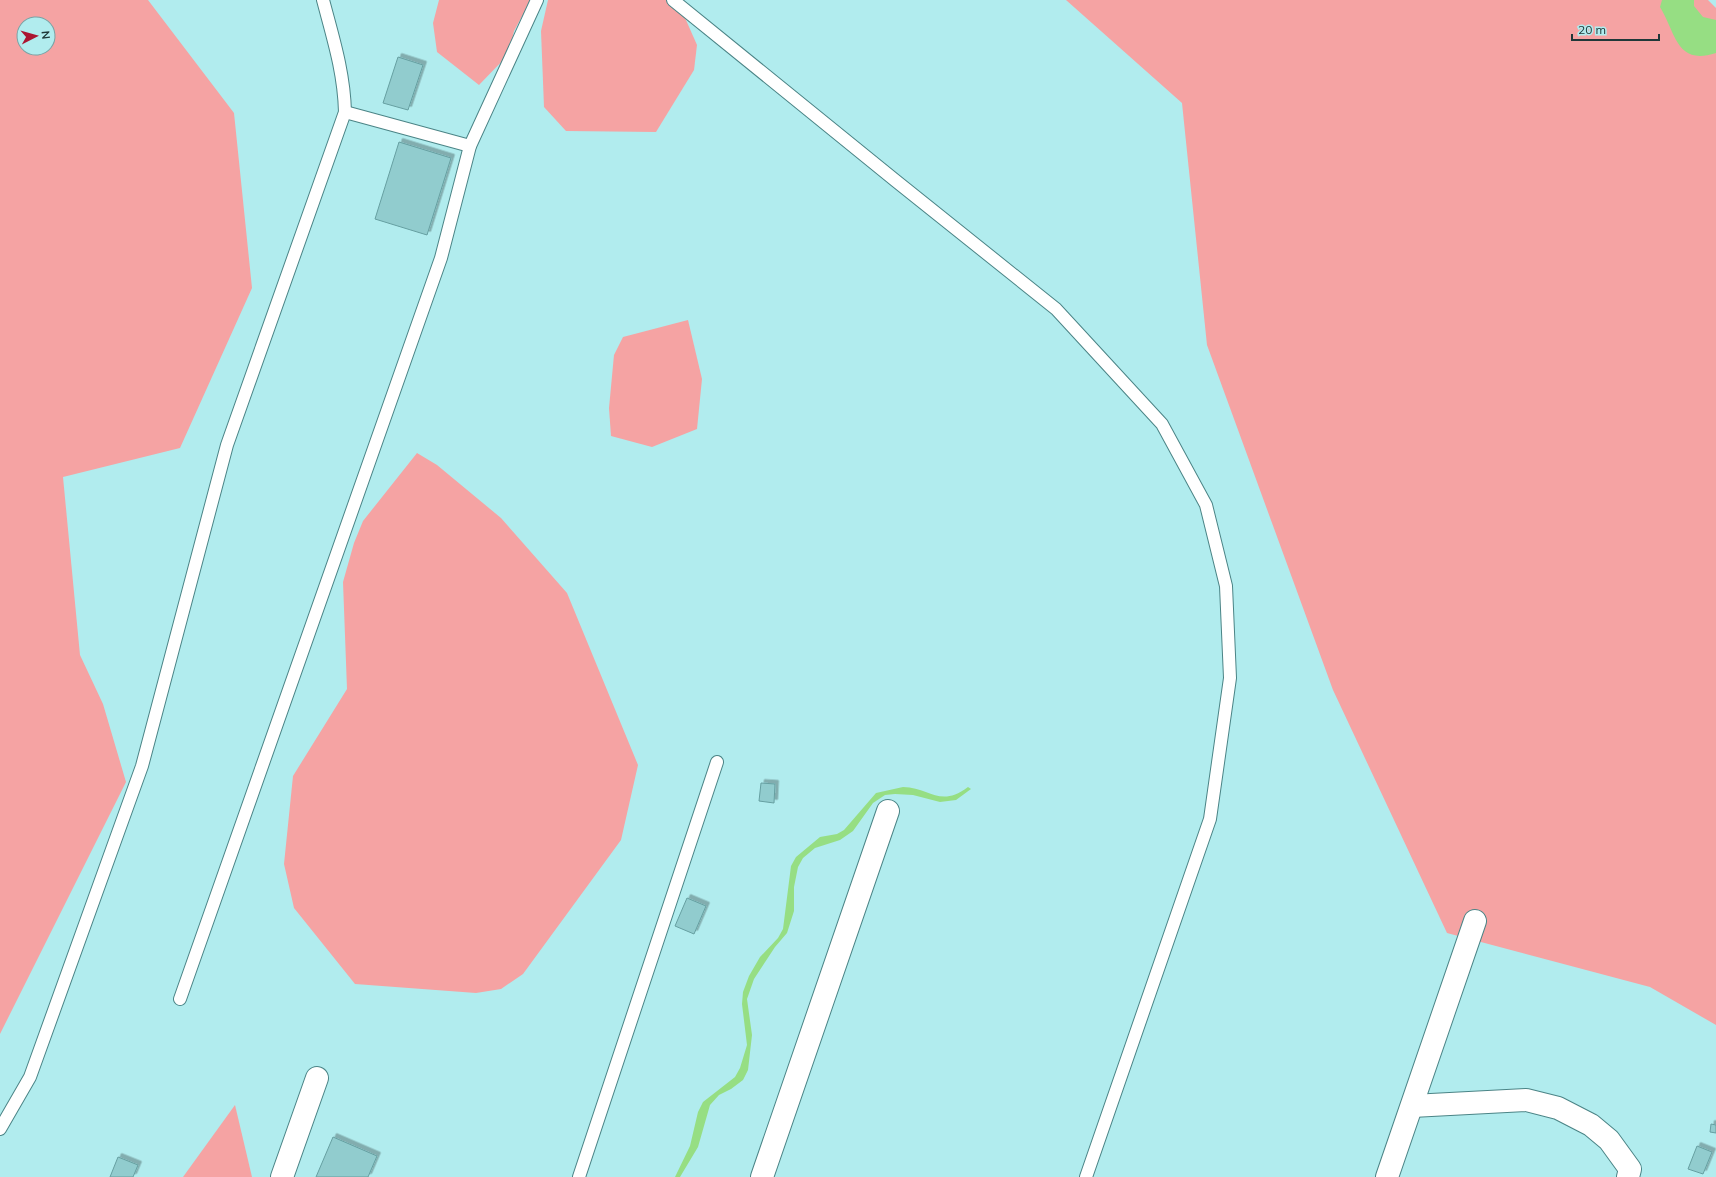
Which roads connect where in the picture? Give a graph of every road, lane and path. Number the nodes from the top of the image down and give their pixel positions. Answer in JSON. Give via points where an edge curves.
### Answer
{"nodes":[{"id":1,"x":323,"y":0,"type":"edge"},
{"id":2,"x":537,"y":0,"type":"edge"},
{"id":3,"x":673,"y":0,"type":"edge"},
{"id":4,"x":345,"y":112,"type":"junction"},
{"id":5,"x":470,"y":146,"type":"junction"},
{"id":6,"x":717,"y":762,"type":"dead end"},
{"id":7,"x":888,"y":811,"type":"dead end"},
{"id":8,"x":1475,"y":921,"type":"dead end"},
{"id":9,"x":180,"y":999,"type":"dead end"},
{"id":10,"x":317,"y":1078,"type":"dead end"},
{"id":11,"x":1412,"y":1106,"type":"junction"},
{"id":12,"x":0,"y":1128,"type":"edge"},
{"id":13,"x":1629,"y":1173,"type":"edge"},
{"id":14,"x":282,"y":1177,"type":"edge"},
{"id":15,"x":579,"y":1177,"type":"edge"},
{"id":16,"x":762,"y":1177,"type":"edge"},
{"id":17,"x":1086,"y":1177,"type":"edge"},
{"id":18,"x":1387,"y":1177,"type":"edge"}],
"edges":[{"from":1,"to":4,"type":"lane","via":[[339,56],[345,89]]},
{"from":2,"to":5,"type":"lane"},
{"from":3,"to":17,"type":"lane","via":[[1056,309],[1162,424],[1206,505],[1226,586],[1230,678],[1210,819]]},
{"from":4,"to":5,"type":"lane"},
{"from":4,"to":12,"type":"lane","via":[[227,445],[142,766],[30,1077]]},
{"from":5,"to":9,"type":"lane","via":[[441,258]]},
{"from":6,"to":15,"type":"lane"},
{"from":7,"to":16,"type":"street"},
{"from":8,"to":11,"type":"street"},
{"from":10,"to":14,"type":"street"},
{"from":11,"to":13,"type":"street","via":[[1526,1100],[1558,1108],[1591,1125],[1609,1140]]},
{"from":11,"to":18,"type":"street"}]}
